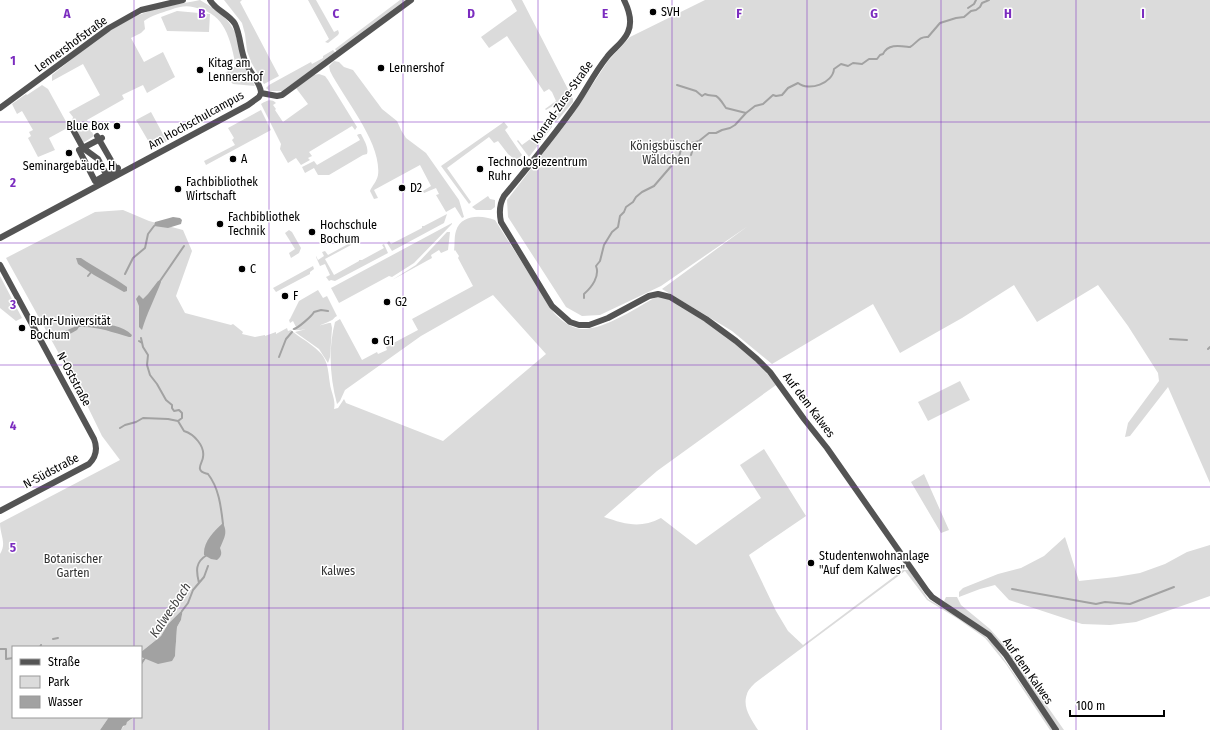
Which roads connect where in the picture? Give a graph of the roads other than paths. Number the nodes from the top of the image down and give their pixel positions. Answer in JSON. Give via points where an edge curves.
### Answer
{"nodes":[{"id":1,"x":183,"y":0,"type":"edge"},
{"id":2,"x":210,"y":0,"type":"edge"},
{"id":3,"x":411,"y":0,"type":"edge"},
{"id":4,"x":624,"y":0,"type":"edge"},
{"id":5,"x":261,"y":93,"type":"junction"},
{"id":6,"x":0,"y":107,"type":"edge"},
{"id":7,"x":71,"y":126,"type":"dead end"},
{"id":8,"x":83,"y":148,"type":"junction"},
{"id":9,"x":106,"y":174,"type":"junction"},
{"id":10,"x":499,"y":215,"type":"joint"},
{"id":11,"x":0,"y":238,"type":"edge"},
{"id":12,"x":0,"y":265,"type":"edge"},
{"id":13,"x":94,"y":439,"type":"joint"},
{"id":14,"x":0,"y":511,"type":"edge"},
{"id":15,"x":1056,"y":730,"type":"edge"}],
"edges":[{"from":1,"to":6,"type":"street","name":"Lennershofstraße","via":[[142,10],[109,28]]},
{"from":2,"to":5,"type":"street","via":[[234,23],[240,37],[244,60],[260,86]]},
{"from":3,"to":5,"type":"street","name":"Am Hochschulcampus","via":[[282,95]]},
{"from":4,"to":10,"type":"street","name":"Konrad-Zuse-Straße","via":[[630,14],[630,26],[626,37],[607,57],[558,130],[504,196]]},
{"from":5,"to":11,"type":"street","name":"Am Hochschulcampus","via":[[248,105]]},
{"from":7,"to":8,"type":"street"},
{"from":8,"to":9,"type":"street","via":[[98,159]]},
{"from":8,"to":9,"type":"street","via":[[79,150],[95,181]]},
{"from":8,"to":9,"type":"street","via":[[99,138],[116,167]]},
{"from":10,"to":15,"type":"street","name":"Auf dem Kalwes","via":[[552,306],[570,322],[589,325],[658,294],[670,297],[706,319],[757,359],[770,372],[827,448],[926,591],[989,635],[1006,655]]},
{"from":12,"to":13,"type":"street","name":"N-Oststraße"},
{"from":13,"to":14,"type":"street","name":"N-Südstraße","via":[[96,451],[89,464]]}]}
